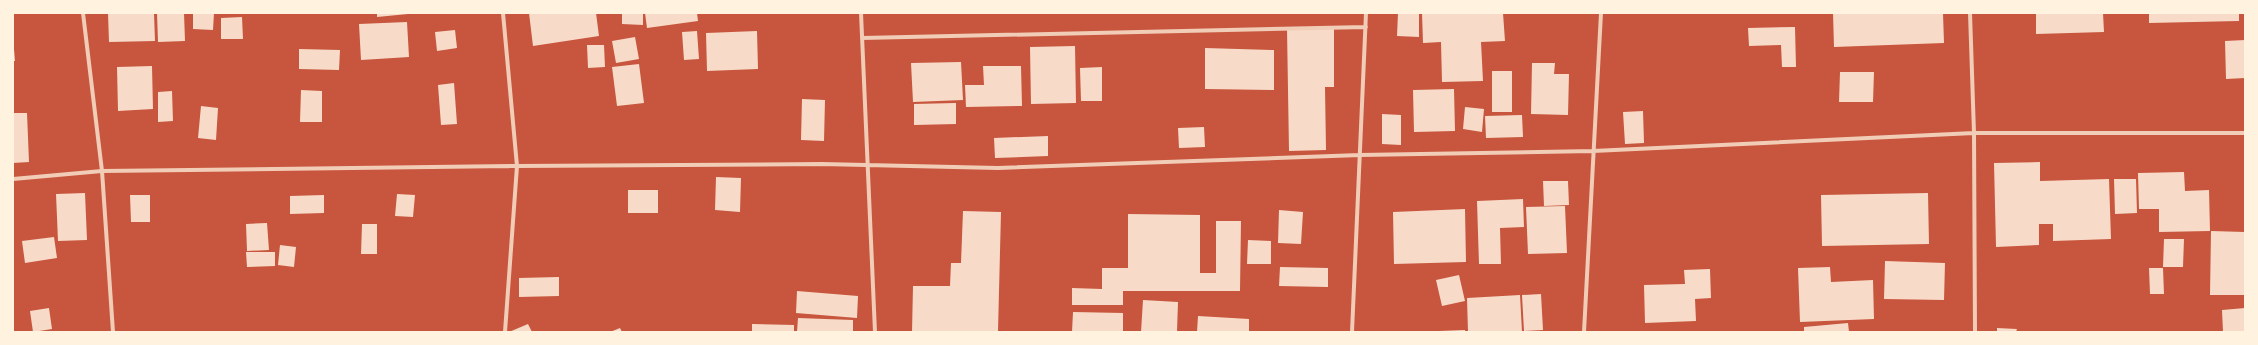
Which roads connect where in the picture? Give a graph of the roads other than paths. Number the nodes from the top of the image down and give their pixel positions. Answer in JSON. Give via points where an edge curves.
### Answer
{"nodes":[{"id":1,"x":83,"y":13,"type":"edge"},
{"id":2,"x":503,"y":13,"type":"edge"},
{"id":3,"x":861,"y":13,"type":"edge"},
{"id":4,"x":1366,"y":13,"type":"edge"},
{"id":5,"x":1601,"y":13,"type":"edge"},
{"id":6,"x":1970,"y":13,"type":"edge"},
{"id":7,"x":1366,"y":27,"type":"junction"},
{"id":8,"x":862,"y":38,"type":"junction"},
{"id":9,"x":1974,"y":133,"type":"junction"},
{"id":10,"x":2245,"y":133,"type":"edge"},
{"id":11,"x":1593,"y":151,"type":"junction"},
{"id":12,"x":1360,"y":154,"type":"junction"},
{"id":13,"x":517,"y":166,"type":"junction"},
{"id":14,"x":869,"y":166,"type":"junction"},
{"id":15,"x":102,"y":171,"type":"junction"},
{"id":16,"x":13,"y":179,"type":"edge"},
{"id":17,"x":113,"y":332,"type":"edge"},
{"id":18,"x":505,"y":332,"type":"edge"},
{"id":19,"x":875,"y":332,"type":"edge"},
{"id":20,"x":1352,"y":332,"type":"edge"},
{"id":21,"x":1584,"y":332,"type":"edge"},
{"id":22,"x":1975,"y":332,"type":"edge"}],
"edges":[{"from":1,"to":15,"type":"street"},
{"from":2,"to":13,"type":"street"},
{"from":3,"to":8,"type":"street"},
{"from":4,"to":7,"type":"street"},
{"from":5,"to":11,"type":"street"},
{"from":6,"to":9,"type":"street"},
{"from":7,"to":8,"type":"street"},
{"from":7,"to":12,"type":"street"},
{"from":8,"to":14,"type":"street"},
{"from":9,"to":10,"type":"street"},
{"from":9,"to":11,"type":"street"},
{"from":9,"to":22,"type":"street"},
{"from":11,"to":12,"type":"street"},
{"from":11,"to":21,"type":"street"},
{"from":12,"to":14,"type":"street","via":[[998,168]]},
{"from":12,"to":20,"type":"street"},
{"from":13,"to":14,"type":"street"},
{"from":13,"to":15,"type":"street"},
{"from":13,"to":18,"type":"street"},
{"from":14,"to":19,"type":"street"},
{"from":15,"to":16,"type":"street"},
{"from":15,"to":17,"type":"street"}]}
